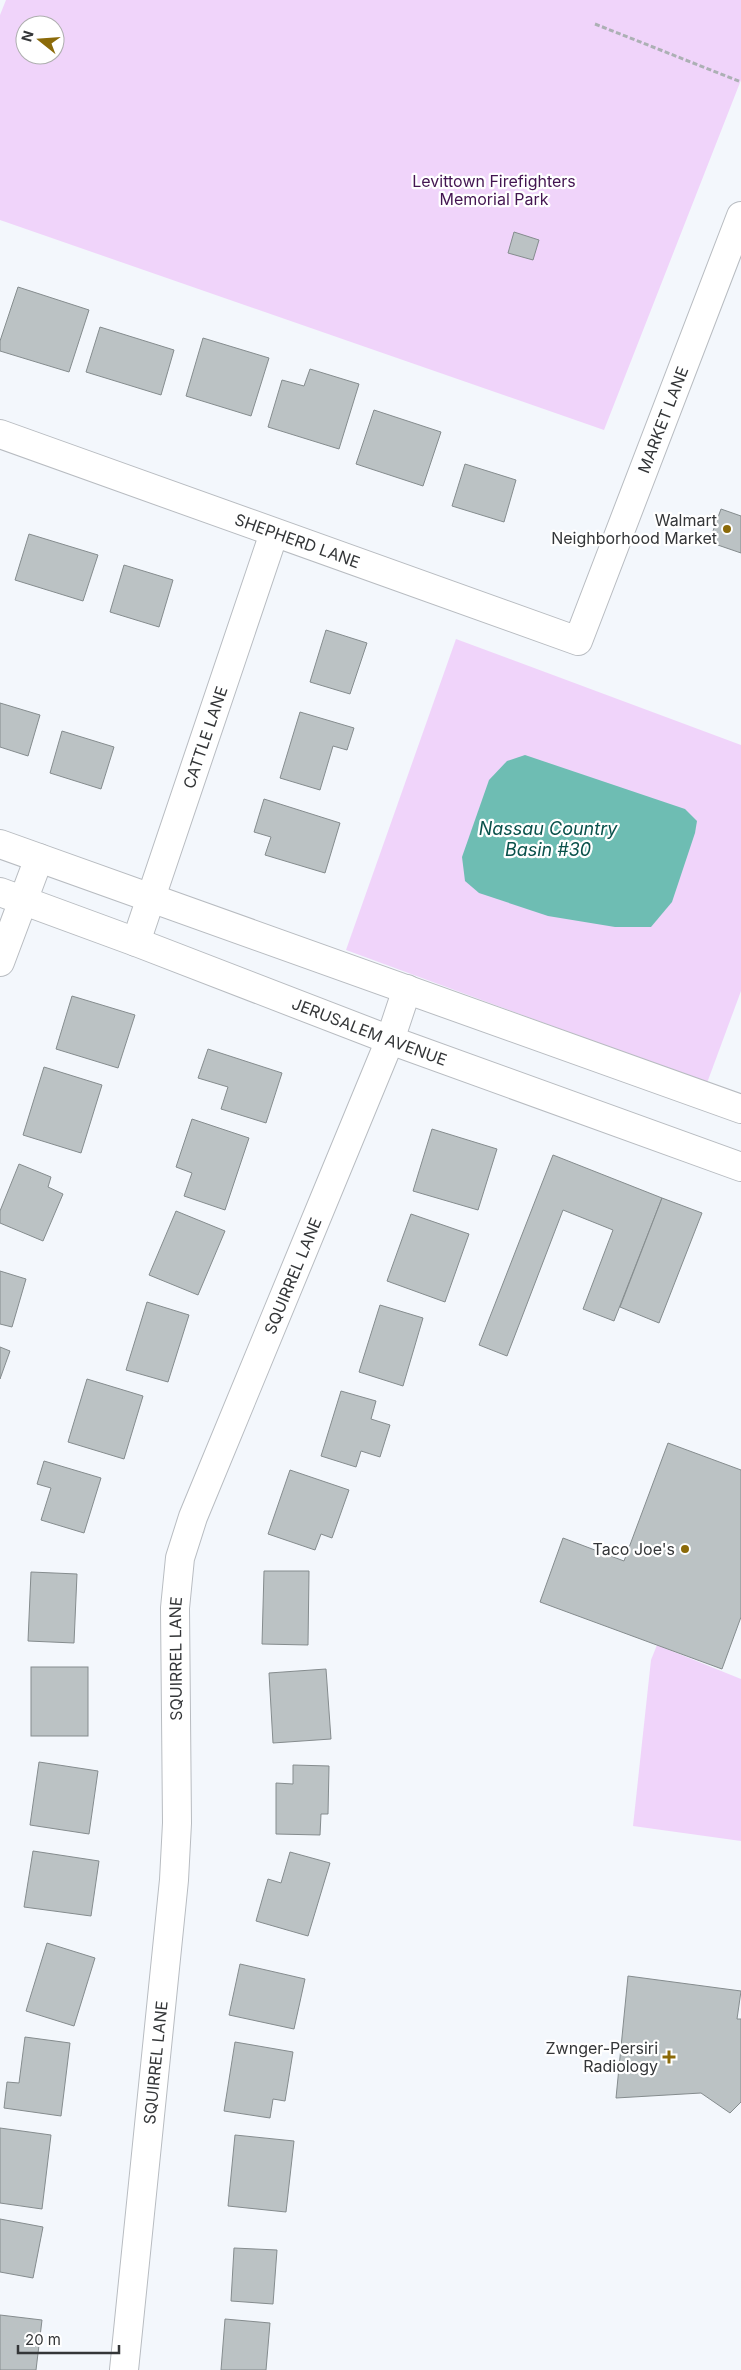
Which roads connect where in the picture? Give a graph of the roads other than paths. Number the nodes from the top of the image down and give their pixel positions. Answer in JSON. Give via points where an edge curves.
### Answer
{"nodes":[{"id":1,"x":741,"y":216,"type":"edge"},
{"id":2,"x":0,"y":434,"type":"edge"},
{"id":3,"x":274,"y":533,"type":"junction"},
{"id":4,"x":584,"y":624,"type":"joint"},
{"id":5,"x":0,"y":844,"type":"edge"},
{"id":6,"x":39,"y":858,"type":"junction"},
{"id":7,"x":12,"y":896,"type":"edge"},
{"id":8,"x":151,"y":897,"type":"junction"},
{"id":9,"x":136,"y":942,"type":"junction"},
{"id":10,"x":0,"y":962,"type":"edge"},
{"id":11,"x":407,"y":989,"type":"junction"},
{"id":12,"x":390,"y":1040,"type":"junction"},
{"id":13,"x":741,"y":1109,"type":"edge"},
{"id":14,"x":741,"y":1167,"type":"edge"},
{"id":15,"x":124,"y":2370,"type":"edge"}],
"edges":[{"from":1,"to":4,"type":"street","name":"MARKET LANE"},
{"from":2,"to":3,"type":"street","name":"SHEPHERD LANE"},
{"from":3,"to":4,"type":"street","name":"SHEPHERD LANE","via":[[578,641]]},
{"from":3,"to":8,"type":"street","name":"CATTLE LANE"},
{"from":5,"to":6,"type":"street"},
{"from":6,"to":7,"type":"street"},
{"from":6,"to":8,"type":"street"},
{"from":7,"to":9,"type":"street","name":"JERUSALEM AVENUE"},
{"from":7,"to":10,"type":"street"},
{"from":8,"to":9,"type":"street","name":"CATTLE LANE"},
{"from":8,"to":11,"type":"street"},
{"from":9,"to":12,"type":"street","name":"JERUSALEM AVENUE"},
{"from":11,"to":12,"type":"street","name":"SQUIRREL LANE"},
{"from":11,"to":13,"type":"street"},
{"from":12,"to":14,"type":"street","name":"JERUSALEM AVENUE"},
{"from":12,"to":15,"type":"street","name":"SQUIRREL LANE","via":[[193,1517],[180,1558],[174,1608],[177,1823],[174,1880]]}]}
